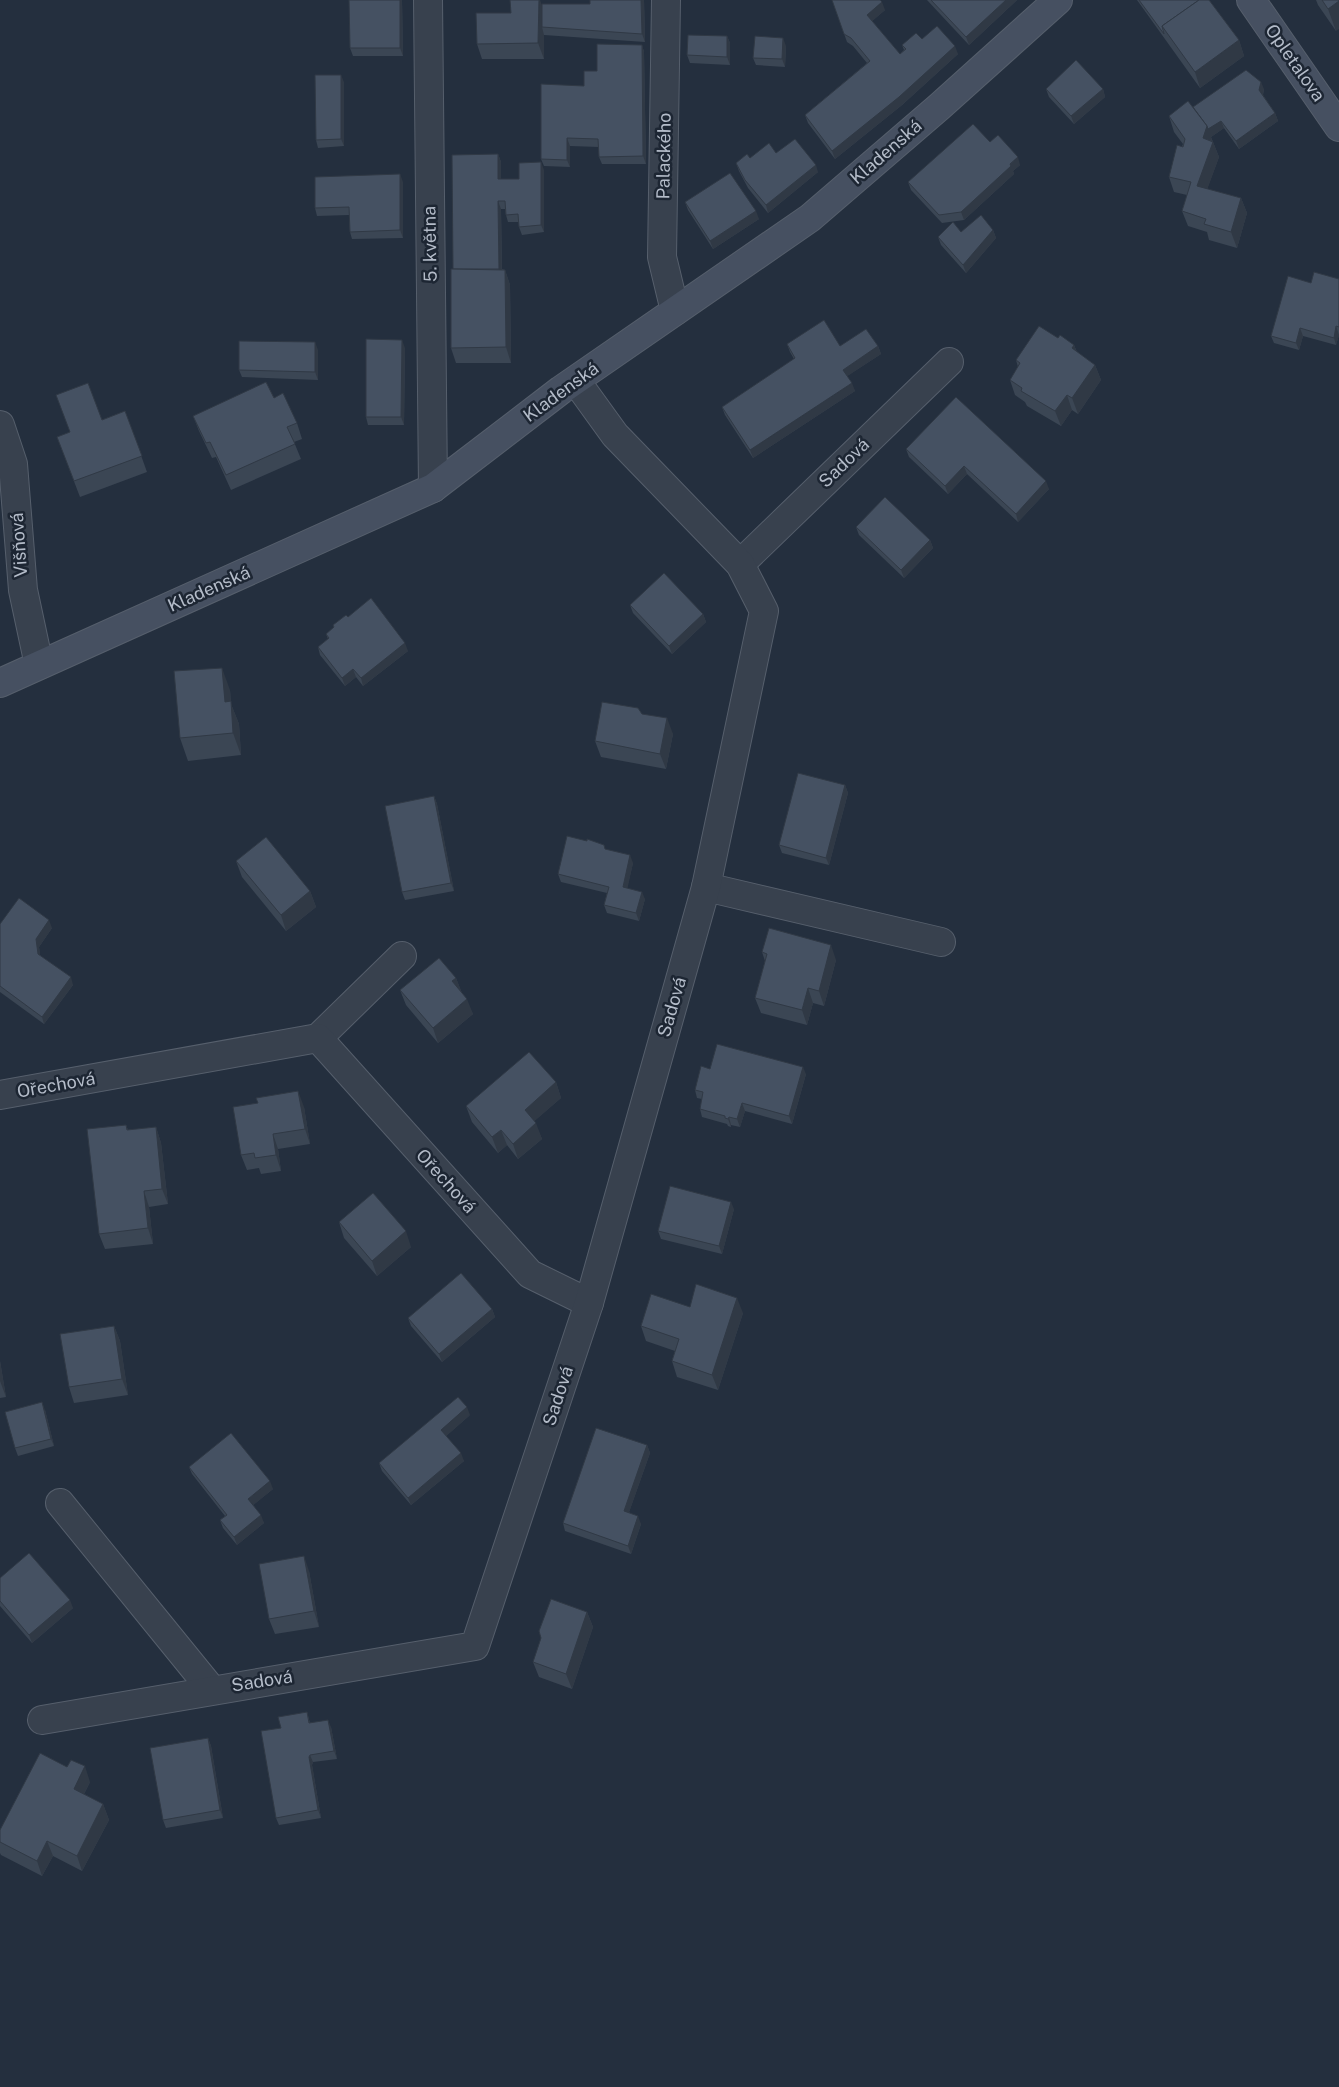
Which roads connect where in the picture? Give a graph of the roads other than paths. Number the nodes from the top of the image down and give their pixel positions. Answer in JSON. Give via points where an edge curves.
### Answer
{"nodes":[{"id":1,"x":428,"y":0,"type":"edge"},
{"id":2,"x":666,"y":0,"type":"edge"},
{"id":3,"x":1058,"y":0,"type":"edge"},
{"id":4,"x":1251,"y":0,"type":"edge"},
{"id":5,"x":1339,"y":126,"type":"edge"},
{"id":6,"x":674,"y":311,"type":"junction"},
{"id":7,"x":949,"y":362,"type":"dead end"},
{"id":8,"x":576,"y":381,"type":"junction"},
{"id":9,"x":0,"y":425,"type":"edge"},
{"id":10,"x":433,"y":488,"type":"junction"},
{"id":11,"x":740,"y":564,"type":"junction"},
{"id":12,"x":39,"y":665,"type":"junction"},
{"id":13,"x":0,"y":683,"type":"edge"},
{"id":14,"x":706,"y":887,"type":"junction"},
{"id":15,"x":941,"y":942,"type":"dead end"},
{"id":16,"x":402,"y":956,"type":"dead end"},
{"id":17,"x":318,"y":1038,"type":"junction"},
{"id":18,"x":0,"y":1095,"type":"edge"},
{"id":19,"x":589,"y":1303,"type":"junction"},
{"id":20,"x":60,"y":1503,"type":"dead end"},
{"id":21,"x":212,"y":1690,"type":"junction"},
{"id":22,"x":42,"y":1720,"type":"dead end"}],
"edges":[{"from":1,"to":10,"type":"street","name":"5. května"},
{"from":2,"to":6,"type":"street","name":"Palackého","via":[[662,257]]},
{"from":3,"to":6,"type":"street","name":"Kladenská","via":[[810,218]]},
{"from":4,"to":5,"type":"street","name":"Opletalova"},
{"from":6,"to":8,"type":"street","name":"Kladenská"},
{"from":7,"to":11,"type":"street","name":"Sadová"},
{"from":8,"to":10,"type":"street","name":"Kladenská"},
{"from":8,"to":11,"type":"street","name":"Sadová","via":[[615,434]]},
{"from":9,"to":12,"type":"street","name":"Višňová","via":[[13,464],[23,590]]},
{"from":10,"to":12,"type":"street","name":"Kladenská"},
{"from":11,"to":14,"type":"street","name":"Sadová","via":[[764,611]]},
{"from":12,"to":13,"type":"street","name":"Kladenská"},
{"from":14,"to":15,"type":"street"},
{"from":14,"to":19,"type":"street","name":"Sadová"},
{"from":16,"to":17,"type":"street"},
{"from":17,"to":18,"type":"street","name":"Ořechová"},
{"from":17,"to":19,"type":"street","name":"Ořechová","via":[[530,1274]]},
{"from":19,"to":21,"type":"street","name":"Sadová","via":[[475,1646]]},
{"from":20,"to":21,"type":"street","name":"Sadová"},
{"from":21,"to":22,"type":"street","name":"Sadová"}]}
